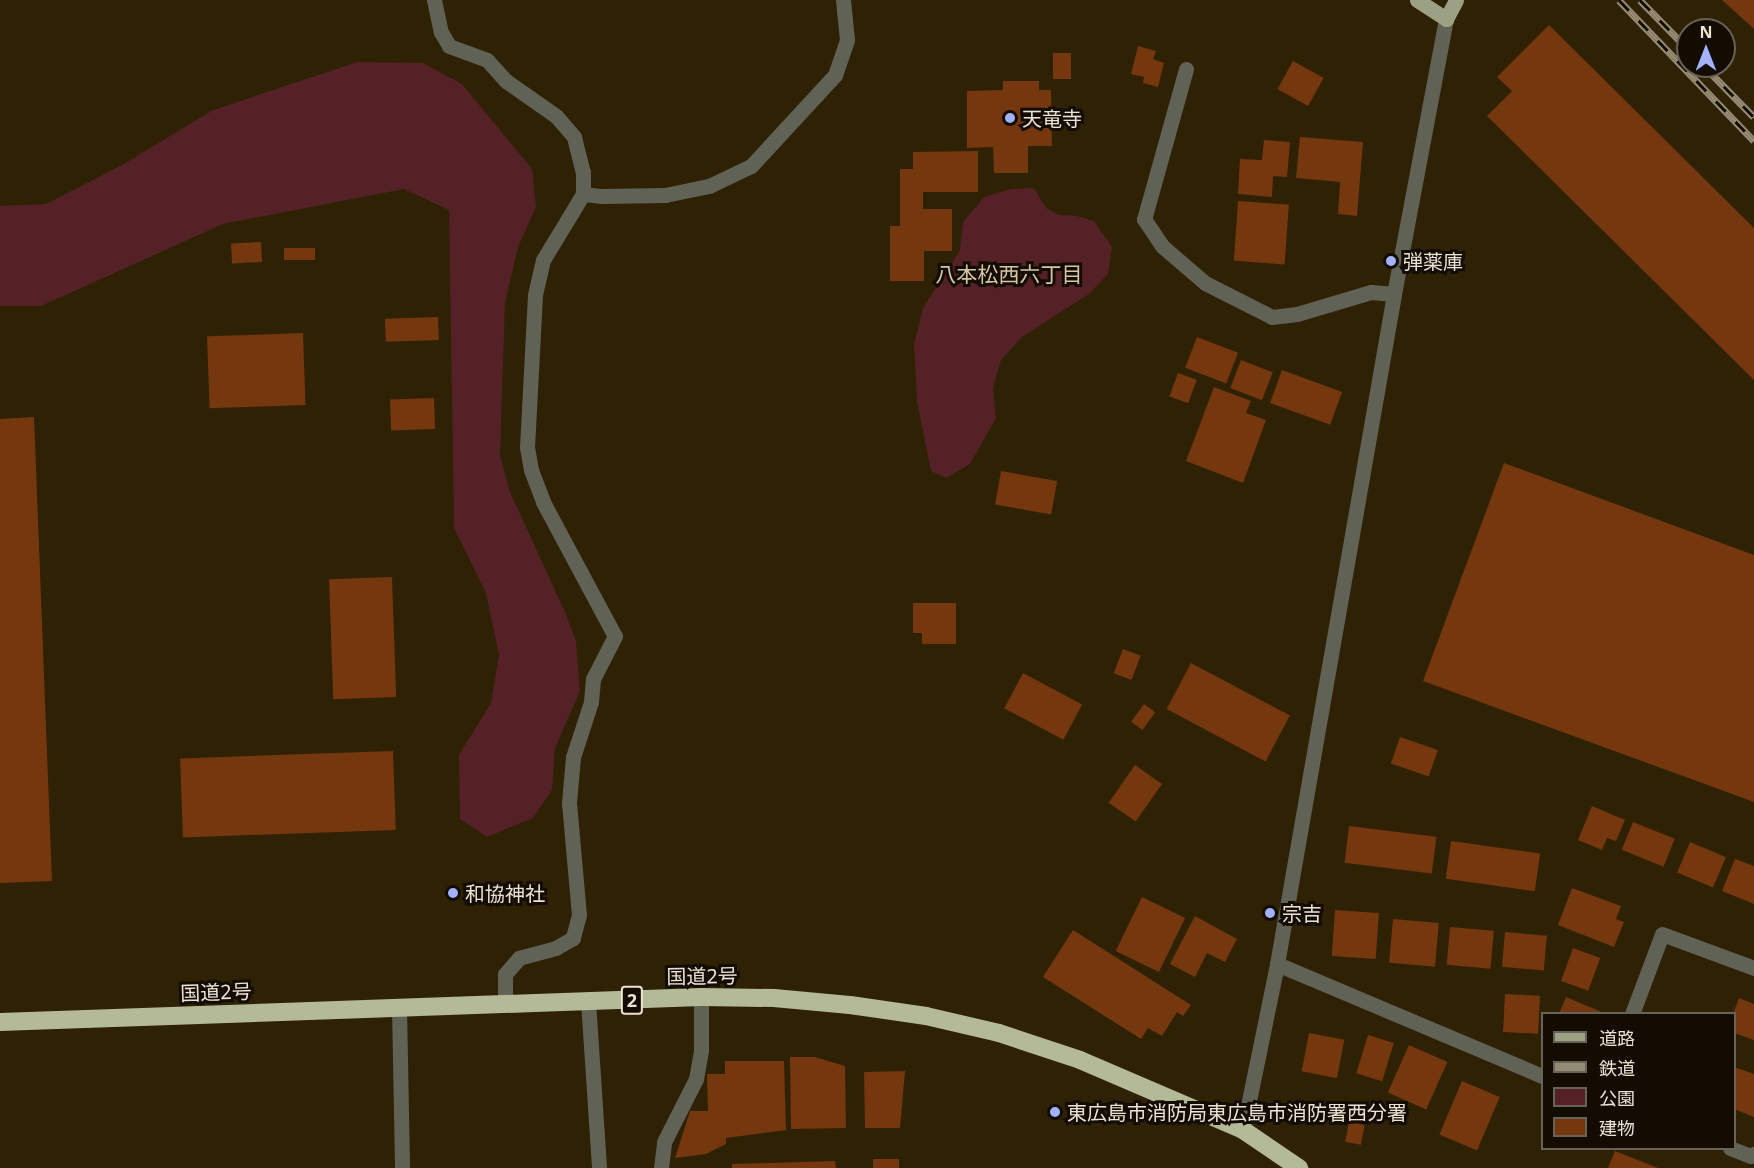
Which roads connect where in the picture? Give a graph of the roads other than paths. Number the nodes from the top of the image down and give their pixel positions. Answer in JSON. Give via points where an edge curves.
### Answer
{"nodes":[{"id":1,"x":434,"y":0,"type":"edge"},
{"id":2,"x":843,"y":0,"type":"edge"},
{"id":3,"x":1417,"y":0,"type":"edge"},
{"id":4,"x":1456,"y":0,"type":"edge"},
{"id":5,"x":1446,"y":19,"type":"junction"},
{"id":6,"x":1186,"y":69,"type":"dead end"},
{"id":7,"x":583,"y":194,"type":"junction"},
{"id":8,"x":1394,"y":294,"type":"junction"},
{"id":9,"x":1277,"y":964,"type":"junction"},
{"id":10,"x":1754,"y":968,"type":"edge"},
{"id":11,"x":701,"y":997,"type":"junction"},
{"id":12,"x":588,"y":1001,"type":"junction"},
{"id":13,"x":505,"y":1005,"type":"junction"},
{"id":14,"x":399,"y":1008,"type":"junction"},
{"id":15,"x":1633,"y":1012,"type":"edge"},
{"id":16,"x":0,"y":1022,"type":"edge"},
{"id":17,"x":1541,"y":1076,"type":"edge"},
{"id":18,"x":1244,"y":1130,"type":"junction"},
{"id":19,"x":1733,"y":1150,"type":"edge"},
{"id":20,"x":1754,"y":1154,"type":"edge"},
{"id":21,"x":402,"y":1168,"type":"edge"},
{"id":22,"x":599,"y":1168,"type":"edge"},
{"id":23,"x":661,"y":1168,"type":"edge"},
{"id":24,"x":1299,"y":1168,"type":"edge"}],
"edges":[{"from":1,"to":7,"type":"street","via":[[448,46],[486,60],[506,81],[556,116],[574,137],[583,172]]},
{"from":2,"to":7,"type":"street","via":[[847,40],[835,75],[752,166],[709,186],[665,195]]},
{"from":3,"to":5,"type":"main road"},
{"from":4,"to":5,"type":"main road"},
{"from":5,"to":8,"type":"street"},
{"from":6,"to":8,"type":"street","via":[[1144,219],[1161,246],[1205,284],[1272,317],[1297,314],[1371,292]]},
{"from":7,"to":13,"type":"street","via":[[543,260],[535,295],[527,447],[543,502],[615,636],[593,679],[591,702],[573,757],[569,803],[579,915],[573,938],[556,948],[519,958],[505,974]]},
{"from":8,"to":9,"type":"street"},
{"from":9,"to":17,"type":"street"},
{"from":9,"to":18,"type":"street"},
{"from":10,"to":15,"type":"street","via":[[1662,934]]},
{"from":11,"to":12,"type":"highway","name":"国道2号","number":"2"},
{"from":11,"to":18,"type":"highway","name":"国道2号","number":"2","via":[[850,1005],[926,1016],[999,1033],[1080,1060]]},
{"from":11,"to":23,"type":"street","via":[[701,1050],[696,1079],[664,1142]]},
{"from":12,"to":13,"type":"highway","name":"国道2号","number":"2"},
{"from":12,"to":22,"type":"street"},
{"from":13,"to":14,"type":"highway","name":"国道2号","number":"2"},
{"from":14,"to":16,"type":"highway","name":"国道2号","number":"2"},
{"from":14,"to":21,"type":"street"},
{"from":18,"to":24,"type":"highway","name":"国道2号","number":"2"},
{"from":19,"to":20,"type":"street"}]}
